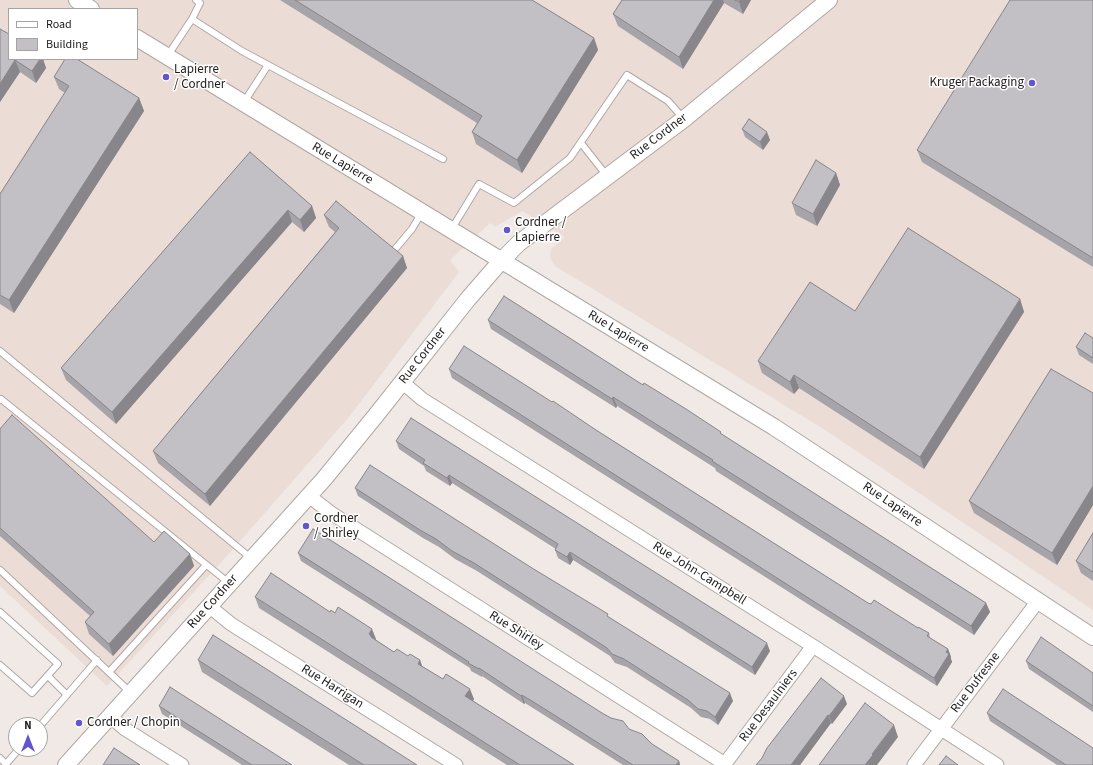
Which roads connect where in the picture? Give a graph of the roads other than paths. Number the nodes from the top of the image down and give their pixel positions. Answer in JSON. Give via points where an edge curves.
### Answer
{"nodes":[{"id":1,"x":77,"y":0,"type":"edge"},
{"id":2,"x":196,"y":0,"type":"edge"},
{"id":3,"x":829,"y":0,"type":"edge"},
{"id":4,"x":89,"y":8,"type":"edge"},
{"id":5,"x":192,"y":19,"type":"junction"},
{"id":6,"x":138,"y":39,"type":"edge"},
{"id":7,"x":167,"y":57,"type":"junction"},
{"id":8,"x":268,"y":64,"type":"junction"},
{"id":9,"x":243,"y":103,"type":"junction"},
{"id":10,"x":684,"y":119,"type":"junction"},
{"id":11,"x":581,"y":143,"type":"junction"},
{"id":12,"x":443,"y":159,"type":"dead end"},
{"id":13,"x":607,"y":176,"type":"junction"},
{"id":14,"x":422,"y":212,"type":"junction"},
{"id":15,"x":452,"y":230,"type":"junction"},
{"id":16,"x":396,"y":248,"type":"edge"},
{"id":17,"x":501,"y":260,"type":"junction"},
{"id":18,"x":0,"y":350,"type":"edge"},
{"id":19,"x":402,"y":382,"type":"junction"},
{"id":20,"x":0,"y":400,"type":"edge"},
{"id":21,"x":309,"y":496,"type":"junction"},
{"id":22,"x":252,"y":559,"type":"junction"},
{"id":23,"x":206,"y":565,"type":"junction"},
{"id":24,"x":0,"y":570,"type":"edge"},
{"id":25,"x":230,"y":584,"type":"junction"},
{"id":26,"x":1038,"y":601,"type":"junction"},
{"id":27,"x":209,"y":606,"type":"junction"},
{"id":28,"x":0,"y":612,"type":"edge"},
{"id":29,"x":1093,"y":637,"type":"edge"},
{"id":30,"x":813,"y":646,"type":"junction"},
{"id":31,"x":97,"y":660,"type":"junction"},
{"id":32,"x":0,"y":665,"type":"edge"},
{"id":33,"x":110,"y":671,"type":"junction"},
{"id":34,"x":48,"y":676,"type":"junction"},
{"id":35,"x":131,"y":693,"type":"junction"},
{"id":36,"x":67,"y":695,"type":"junction"},
{"id":37,"x":110,"y":716,"type":"junction"},
{"id":38,"x":48,"y":717,"type":"edge"},
{"id":39,"x":942,"y":729,"type":"junction"},
{"id":40,"x":12,"y":757,"type":"edge"},
{"id":41,"x":0,"y":758,"type":"edge"},
{"id":42,"x":724,"y":764,"type":"edge"},
{"id":43,"x":66,"y":765,"type":"edge"},
{"id":44,"x":182,"y":765,"type":"edge"},
{"id":45,"x":456,"y":765,"type":"edge"},
{"id":46,"x":914,"y":765,"type":"edge"},
{"id":47,"x":997,"y":765,"type":"edge"}],
"edges":[{"from":1,"to":4,"type":"street"},
{"from":2,"to":5,"type":"lane","via":[[200,3]]},
{"from":3,"to":10,"type":"street","name":"Rue Cordner"},
{"from":5,"to":7,"type":"lane"},
{"from":5,"to":8,"type":"lane","via":[[242,51]]},
{"from":6,"to":7,"type":"street","name":"Rue Lapierre"},
{"from":7,"to":9,"type":"street","name":"Rue Lapierre"},
{"from":8,"to":9,"type":"lane"},
{"from":8,"to":12,"type":"lane"},
{"from":9,"to":14,"type":"street","name":"Rue Lapierre"},
{"from":10,"to":11,"type":"lane","via":[[668,101],[627,76]]},
{"from":10,"to":13,"type":"street","name":"Rue Cordner"},
{"from":11,"to":13,"type":"lane"},
{"from":11,"to":15,"type":"lane","via":[[570,158],[514,203],[479,184]]},
{"from":13,"to":17,"type":"street","name":"Rue Cordner","via":[[519,243]]},
{"from":14,"to":15,"type":"street","name":"Rue Lapierre"},
{"from":14,"to":16,"type":"lane"},
{"from":15,"to":17,"type":"street","name":"Rue Lapierre"},
{"from":17,"to":19,"type":"street","name":"Rue Cordner"},
{"from":17,"to":26,"type":"street","name":"Rue Lapierre","via":[[774,427]]},
{"from":18,"to":22,"type":"lane"},
{"from":19,"to":21,"type":"street","name":"Rue Cordner"},
{"from":19,"to":30,"type":"street","name":"Rue John-Campbell","via":[[422,399]]},
{"from":20,"to":23,"type":"lane"},
{"from":21,"to":22,"type":"street","name":"Rue Cordner"},
{"from":21,"to":42,"type":"street","name":"Rue Shirley","via":[[331,513]]},
{"from":22,"to":25,"type":"street","name":"Rue Cordner"},
{"from":23,"to":25,"type":"lane"},
{"from":23,"to":33,"type":"lane"},
{"from":24,"to":31,"type":"lane"},
{"from":25,"to":27,"type":"street","name":"Rue Cordner"},
{"from":26,"to":29,"type":"street","name":"Rue Lapierre"},
{"from":26,"to":39,"type":"street","name":"Rue Dufresne"},
{"from":27,"to":35,"type":"street","name":"Rue Cordner"},
{"from":27,"to":45,"type":"street","name":"Rue Harrigan","via":[[231,624]]},
{"from":28,"to":34,"type":"lane","via":[[58,664]]},
{"from":30,"to":39,"type":"street","name":"Rue John-Campbell"},
{"from":30,"to":42,"type":"street","name":"Rue Desaulniers"},
{"from":31,"to":33,"type":"lane"},
{"from":31,"to":36,"type":"lane"},
{"from":32,"to":34,"type":"lane","via":[[32,693]]},
{"from":33,"to":35,"type":"lane"},
{"from":34,"to":36,"type":"lane"},
{"from":35,"to":37,"type":"street","name":"Rue Cordner"},
{"from":36,"to":38,"type":"lane"},
{"from":37,"to":43,"type":"street","name":"Rue Cordner"},
{"from":37,"to":44,"type":"street","via":[[125,729]]},
{"from":39,"to":46,"type":"street","name":"Rue Dufresne"},
{"from":39,"to":47,"type":"street","name":"Rue John-Campbell"},
{"from":40,"to":41,"type":"lane","via":[[6,764]]}]}
